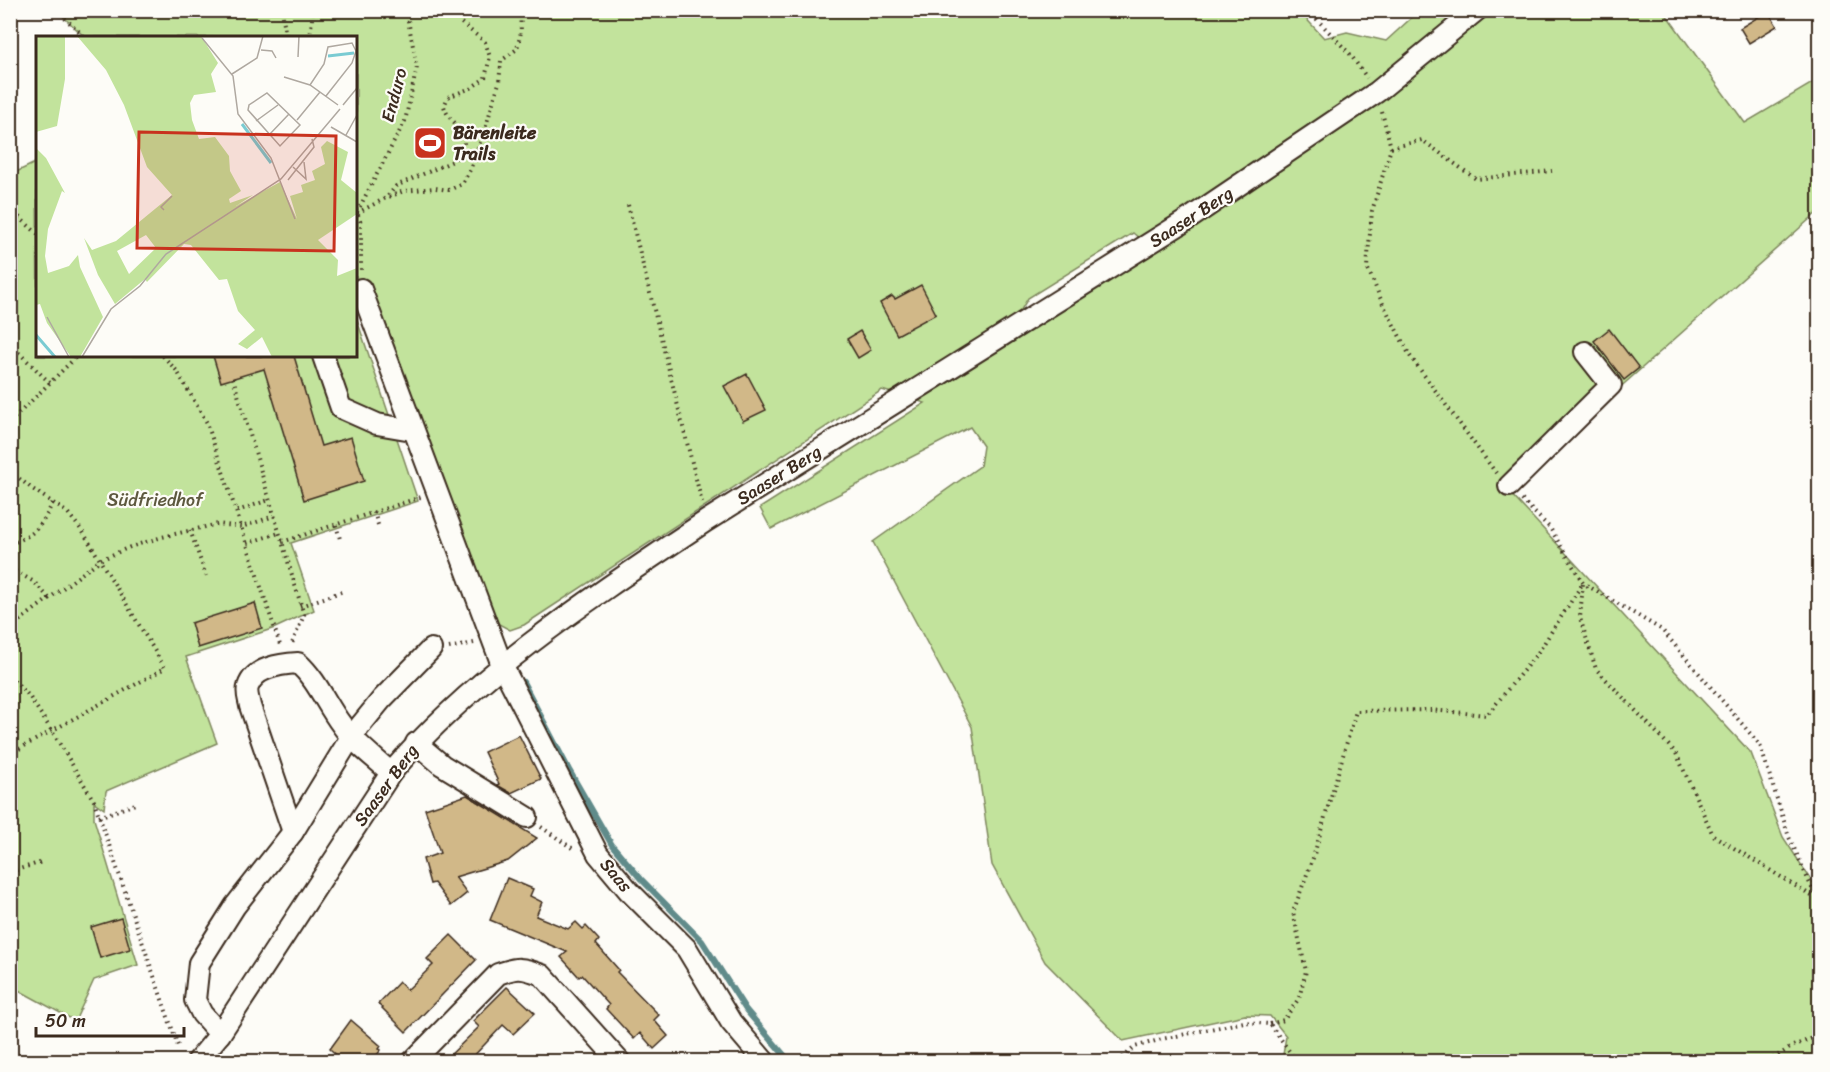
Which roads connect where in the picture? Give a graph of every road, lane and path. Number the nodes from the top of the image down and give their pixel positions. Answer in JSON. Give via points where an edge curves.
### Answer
{"nodes":[{"id":1,"x":56,"y":10,"type":"edge"},
{"id":2,"x":282,"y":10,"type":"edge"},
{"id":3,"x":313,"y":10,"type":"edge"},
{"id":4,"x":406,"y":10,"type":"edge"},
{"id":5,"x":453,"y":10,"type":"edge"},
{"id":6,"x":494,"y":10,"type":"edge"},
{"id":7,"x":512,"y":10,"type":"edge"},
{"id":8,"x":520,"y":10,"type":"edge"},
{"id":9,"x":1308,"y":10,"type":"edge"},
{"id":10,"x":1477,"y":10,"type":"edge"},
{"id":11,"x":84,"y":36,"type":"edge"},
{"id":12,"x":286,"y":36,"type":"edge"},
{"id":13,"x":310,"y":36,"type":"edge"},
{"id":14,"x":1377,"y":92,"type":"junction"},
{"id":15,"x":1391,"y":148,"type":"junction"},
{"id":16,"x":1552,"y":171,"type":"dead end"},
{"id":17,"x":386,"y":198,"type":"junction"},
{"id":18,"x":628,"y":205,"type":"dead end"},
{"id":19,"x":10,"y":209,"type":"edge"},
{"id":20,"x":357,"y":209,"type":"edge"},
{"id":21,"x":357,"y":211,"type":"edge"},
{"id":22,"x":357,"y":213,"type":"edge"},
{"id":23,"x":36,"y":232,"type":"edge"},
{"id":24,"x":361,"y":289,"type":"joint"},
{"id":25,"x":10,"y":344,"type":"edge"},
{"id":26,"x":1585,"y":352,"type":"dead end"},
{"id":27,"x":76,"y":357,"type":"edge"},
{"id":28,"x":164,"y":357,"type":"edge"},
{"id":29,"x":323,"y":357,"type":"edge"},
{"id":30,"x":232,"y":378,"type":"dead end"},
{"id":31,"x":50,"y":383,"type":"junction"},
{"id":32,"x":10,"y":422,"type":"edge"},
{"id":33,"x":412,"y":430,"type":"junction"},
{"id":34,"x":10,"y":471,"type":"edge"},
{"id":35,"x":1509,"y":486,"type":"junction"},
{"id":36,"x":436,"y":492,"type":"junction"},
{"id":37,"x":268,"y":500,"type":"junction"},
{"id":38,"x":53,"y":502,"type":"junction"},
{"id":39,"x":237,"y":511,"type":"junction"},
{"id":40,"x":374,"y":512,"type":"junction"},
{"id":41,"x":274,"y":516,"type":"junction"},
{"id":42,"x":706,"y":521,"type":"junction"},
{"id":43,"x":336,"y":525,"type":"junction"},
{"id":44,"x":242,"y":527,"type":"junction"},
{"id":45,"x":379,"y":528,"type":"dead end"},
{"id":46,"x":190,"y":530,"type":"junction"},
{"id":47,"x":279,"y":532,"type":"junction"},
{"id":48,"x":340,"y":539,"type":"dead end"},
{"id":49,"x":282,"y":542,"type":"junction"},
{"id":50,"x":247,"y":543,"type":"junction"},
{"id":51,"x":10,"y":544,"type":"edge"},
{"id":52,"x":100,"y":560,"type":"junction"},
{"id":53,"x":10,"y":568,"type":"edge"},
{"id":54,"x":206,"y":576,"type":"dead end"},
{"id":55,"x":1583,"y":582,"type":"junction"},
{"id":56,"x":344,"y":591,"type":"dead end"},
{"id":57,"x":49,"y":598,"type":"junction"},
{"id":58,"x":300,"y":606,"type":"junction"},
{"id":59,"x":10,"y":628,"type":"edge"},
{"id":60,"x":276,"y":628,"type":"dead end"},
{"id":61,"x":492,"y":640,"type":"junction"},
{"id":62,"x":431,"y":650,"type":"joint"},
{"id":63,"x":284,"y":664,"type":"junction"},
{"id":64,"x":502,"y":665,"type":"junction"},
{"id":65,"x":10,"y":676,"type":"edge"},
{"id":66,"x":52,"y":731,"type":"junction"},
{"id":67,"x":351,"y":737,"type":"junction"},
{"id":68,"x":416,"y":743,"type":"junction"},
{"id":69,"x":10,"y":754,"type":"edge"},
{"id":70,"x":391,"y":773,"type":"junction"},
{"id":71,"x":138,"y":803,"type":"dead end"},
{"id":72,"x":99,"y":817,"type":"junction"},
{"id":73,"x":527,"y":817,"type":"joint"},
{"id":74,"x":293,"y":832,"type":"junction"},
{"id":75,"x":598,"y":854,"type":"junction"},
{"id":76,"x":42,"y":862,"type":"dead end"},
{"id":77,"x":10,"y":872,"type":"edge"},
{"id":78,"x":1816,"y":898,"type":"junction"},
{"id":79,"x":1820,"y":906,"type":"edge"},
{"id":80,"x":1270,"y":1024,"type":"junction"},
{"id":81,"x":220,"y":1034,"type":"junction"},
{"id":82,"x":1820,"y":1035,"type":"edge"},
{"id":83,"x":179,"y":1049,"type":"dead end"},
{"id":84,"x":198,"y":1062,"type":"edge"},
{"id":85,"x":412,"y":1062,"type":"edge"},
{"id":86,"x":620,"y":1062,"type":"edge"},
{"id":87,"x":765,"y":1062,"type":"edge"},
{"id":88,"x":1118,"y":1062,"type":"edge"},
{"id":89,"x":1297,"y":1062,"type":"edge"},
{"id":90,"x":1768,"y":1062,"type":"edge"}],
"edges":[{"from":1,"to":11,"type":"path"},
{"from":2,"to":12,"type":"path"},
{"from":3,"to":13,"type":"path"},
{"from":4,"to":20,"type":"path","name":"Enduro","via":[[417,67],[405,121]]},
{"from":5,"to":17,"type":"path","via":[[460,22],[485,42],[490,57],[485,78],[448,97],[444,106],[447,115],[461,128],[464,148],[453,161],[396,186]]},
{"from":6,"to":7,"type":"path","via":[[509,16]]},
{"from":8,"to":17,"type":"path","via":[[517,49],[501,61],[499,83],[485,129],[462,184],[449,190],[404,191]]},
{"from":9,"to":14,"type":"path","via":[[1350,54]]},
{"from":10,"to":14,"type":"street","name":"Saaser Berg"},
{"from":14,"to":15,"type":"path"},
{"from":14,"to":42,"type":"street","name":"Saaser Berg","via":[[1190,219]]},
{"from":15,"to":16,"type":"path","via":[[1422,140],[1476,179]]},
{"from":15,"to":35,"type":"path","via":[[1372,211],[1367,267],[1410,356],[1492,469]]},
{"from":17,"to":21,"type":"path"},
{"from":18,"to":42,"type":"path"},
{"from":19,"to":23,"type":"path"},
{"from":22,"to":24,"type":"path","via":[[361,223]]},
{"from":24,"to":33,"type":"street","name":"Saas"},
{"from":25,"to":31,"type":"path"},
{"from":26,"to":35,"type":"street","via":[[1611,385]]},
{"from":27,"to":31,"type":"path"},
{"from":28,"to":39,"type":"path","via":[[177,371],[207,423]]},
{"from":29,"to":33,"type":"street","via":[[341,408],[377,424]]},
{"from":30,"to":37,"type":"path"},
{"from":31,"to":32,"type":"path"},
{"from":33,"to":36,"type":"street","name":"Saas"},
{"from":34,"to":38,"type":"path"},
{"from":35,"to":55,"type":"path","via":[[1550,528]]},
{"from":36,"to":40,"type":"path"},
{"from":36,"to":61,"type":"street","name":"Saas"},
{"from":37,"to":39,"type":"path"},
{"from":37,"to":41,"type":"path"},
{"from":38,"to":51,"type":"path","via":[[41,527]]},
{"from":38,"to":52,"type":"path","via":[[68,513]]},
{"from":39,"to":44,"type":"path"},
{"from":40,"to":43,"type":"path"},
{"from":40,"to":45,"type":"path"},
{"from":41,"to":44,"type":"path"},
{"from":41,"to":47,"type":"path"},
{"from":42,"to":64,"type":"street","name":"Saaser Berg"},
{"from":43,"to":48,"type":"path"},
{"from":43,"to":49,"type":"path"},
{"from":44,"to":46,"type":"path","via":[[218,524]]},
{"from":44,"to":50,"type":"path"},
{"from":46,"to":52,"type":"path"},
{"from":46,"to":54,"type":"path"},
{"from":47,"to":49,"type":"path"},
{"from":47,"to":50,"type":"path"},
{"from":49,"to":58,"type":"path"},
{"from":50,"to":60,"type":"path"},
{"from":52,"to":57,"type":"path"},
{"from":52,"to":66,"type":"path","via":[[165,668]]},
{"from":53,"to":57,"type":"path","via":[[34,582]]},
{"from":55,"to":78,"type":"path","via":[[1662,630],[1760,746],[1789,837]]},
{"from":55,"to":78,"type":"path","via":[[1580,618],[1596,669],[1676,753],[1713,835]]},
{"from":55,"to":80,"type":"path","via":[[1539,651],[1487,715],[1430,710],[1356,711],[1293,912],[1306,971],[1299,998],[1284,1020]]},
{"from":56,"to":58,"type":"path"},
{"from":57,"to":59,"type":"path"},
{"from":58,"to":63,"type":"path","via":[[304,615]]},
{"from":61,"to":62,"type":"path"},
{"from":61,"to":64,"type":"street","name":"Saas"},
{"from":62,"to":67,"type":"street"},
{"from":63,"to":67,"type":"street","via":[[298,663],[308,672]]},
{"from":63,"to":74,"type":"street","via":[[253,676],[247,689]]},
{"from":64,"to":68,"type":"street","name":"Saaser Berg"},
{"from":64,"to":75,"type":"street","name":"Saas"},
{"from":65,"to":66,"type":"path"},
{"from":66,"to":69,"type":"path"},
{"from":66,"to":72,"type":"path","via":[[94,801]]},
{"from":67,"to":70,"type":"street"},
{"from":67,"to":74,"type":"street"},
{"from":68,"to":70,"type":"street","name":"Saaser Berg"},
{"from":68,"to":73,"type":"street","via":[[442,765]]},
{"from":70,"to":81,"type":"street","name":"Saaser Berg"},
{"from":71,"to":72,"type":"path"},
{"from":72,"to":83,"type":"path"},
{"from":73,"to":75,"type":"path","via":[[578,852]]},
{"from":74,"to":81,"type":"street","via":[[235,906],[199,963],[195,1000]]},
{"from":75,"to":87,"type":"street","name":"Saas","via":[[687,949],[731,1022]]},
{"from":76,"to":77,"type":"path"},
{"from":78,"to":79,"type":"path"},
{"from":80,"to":88,"type":"path","via":[[1244,1022],[1162,1039],[1135,1047]]},
{"from":80,"to":89,"type":"path"},
{"from":81,"to":84,"type":"street","name":"Saaser Berg"},
{"from":82,"to":90,"type":"path"},
{"from":85,"to":86,"type":"street","via":[[498,974],[517,967],[542,975]]}]}
